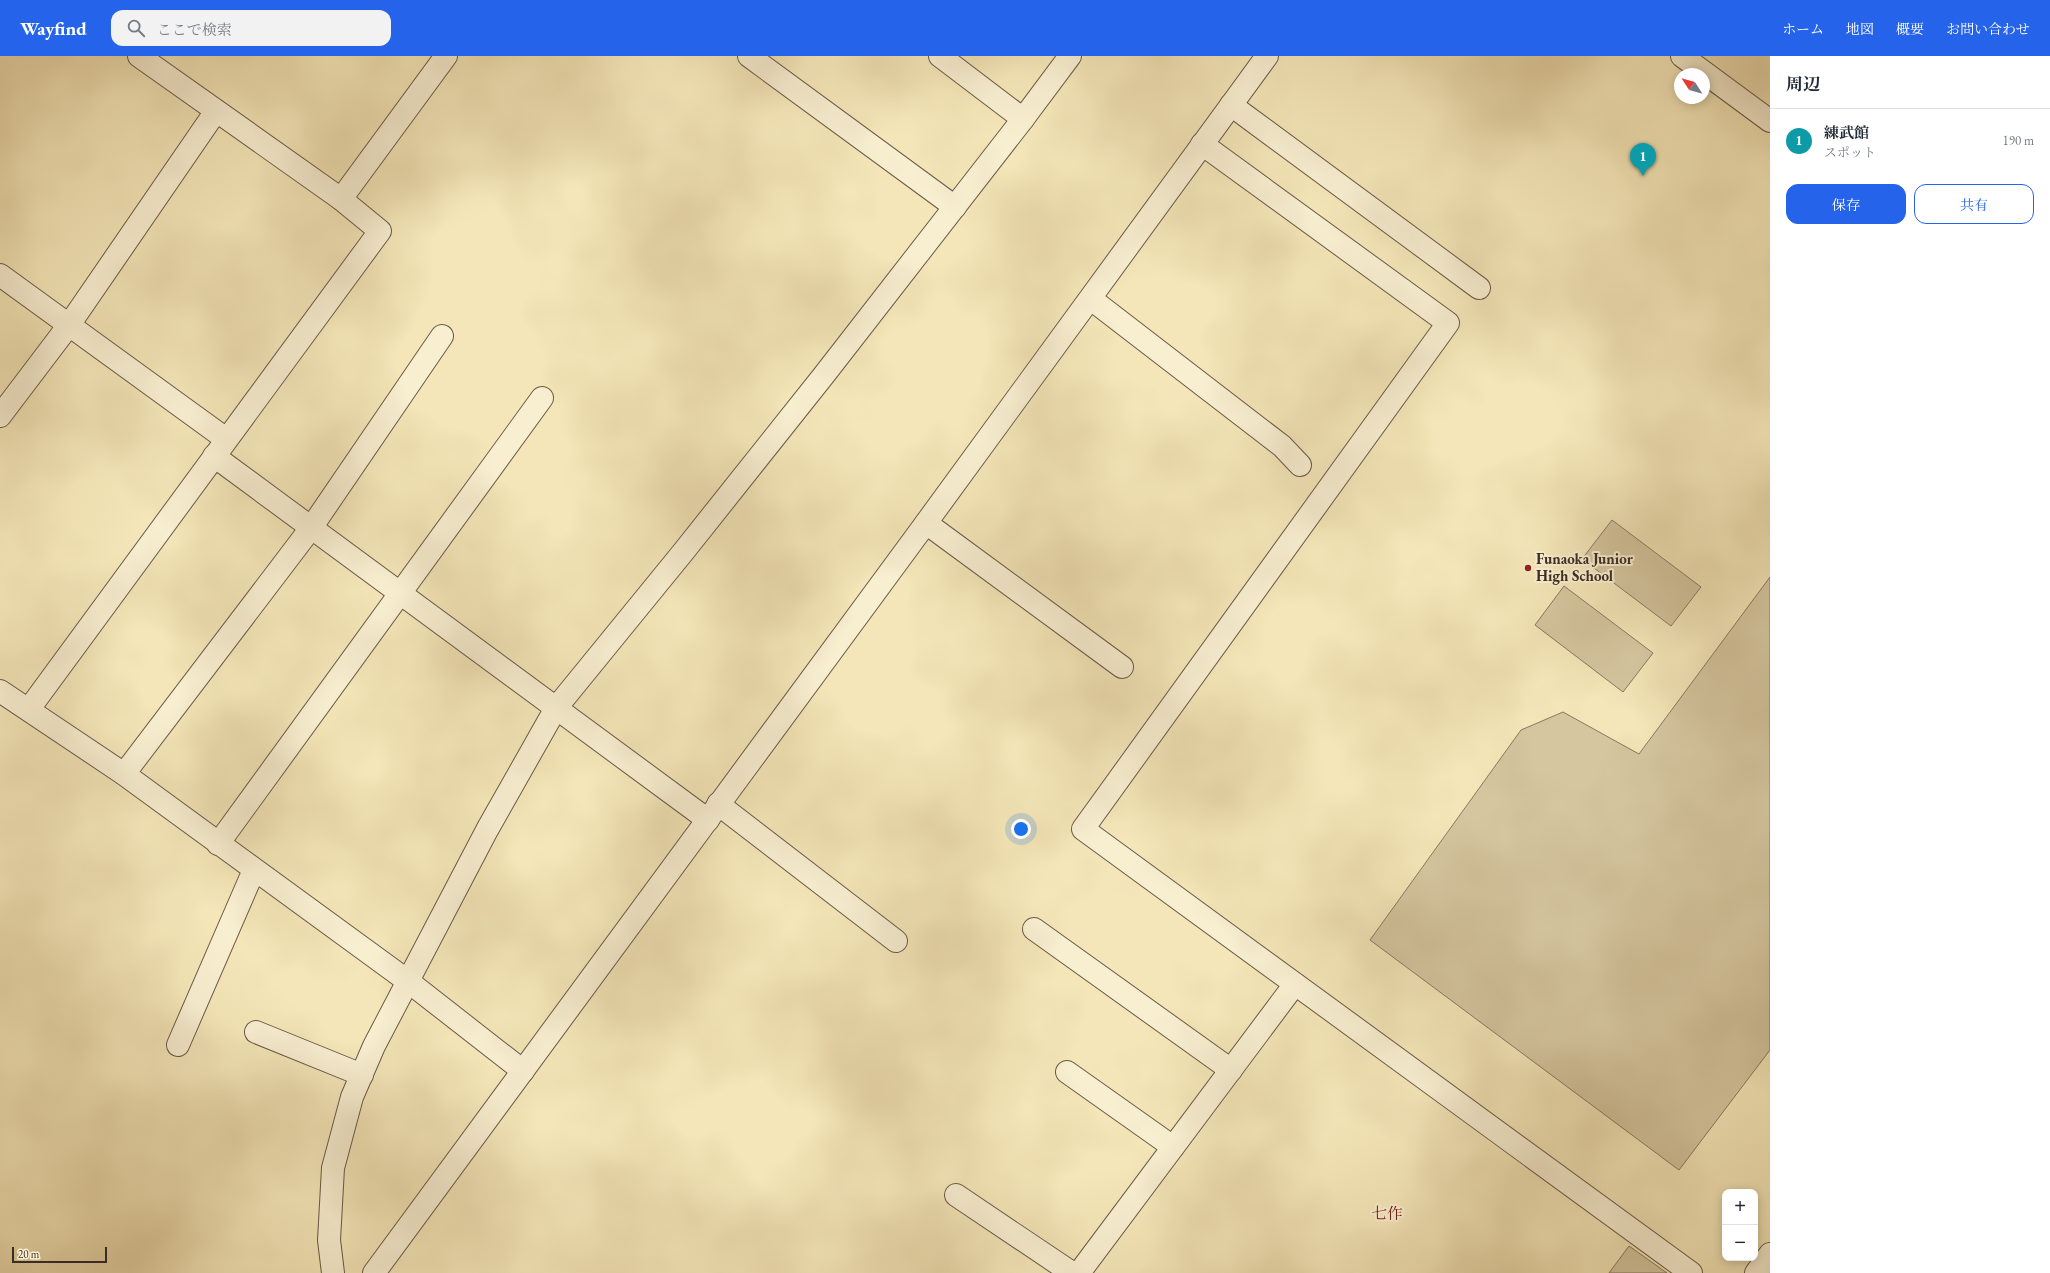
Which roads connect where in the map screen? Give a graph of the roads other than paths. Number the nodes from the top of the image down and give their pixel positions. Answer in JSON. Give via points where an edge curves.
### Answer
{"nodes":[{"id":1,"x":139,"y":56,"type":"edge"},
{"id":2,"x":446,"y":56,"type":"edge"},
{"id":3,"x":749,"y":56,"type":"edge"},
{"id":4,"x":940,"y":56,"type":"edge"},
{"id":5,"x":1070,"y":56,"type":"edge"},
{"id":6,"x":1267,"y":56,"type":"edge"},
{"id":7,"x":1682,"y":56,"type":"edge"},
{"id":8,"x":1232,"y":105,"type":"junction"},
{"id":9,"x":216,"y":111,"type":"junction"},
{"id":10,"x":1024,"y":119,"type":"junction"},
{"id":11,"x":1770,"y":121,"type":"edge"},
{"id":12,"x":1202,"y":144,"type":"junction"},
{"id":13,"x":342,"y":199,"type":"junction"},
{"id":14,"x":955,"y":207,"type":"junction"},
{"id":15,"x":0,"y":275,"type":"edge"},
{"id":16,"x":1479,"y":288,"type":"dead end"},
{"id":17,"x":1091,"y":299,"type":"junction"},
{"id":18,"x":69,"y":324,"type":"junction"},
{"id":19,"x":442,"y":336,"type":"dead end"},
{"id":20,"x":542,"y":398,"type":"dead end"},
{"id":21,"x":0,"y":416,"type":"edge"},
{"id":22,"x":220,"y":448,"type":"junction"},
{"id":23,"x":1300,"y":465,"type":"dead end"},
{"id":24,"x":926,"y":523,"type":"junction"},
{"id":25,"x":311,"y":528,"type":"junction"},
{"id":26,"x":401,"y":593,"type":"junction"},
{"id":27,"x":1122,"y":667,"type":"dead end"},
{"id":28,"x":0,"y":691,"type":"edge"},
{"id":29,"x":556,"y":708,"type":"junction"},
{"id":30,"x":29,"y":709,"type":"junction"},
{"id":31,"x":124,"y":774,"type":"junction"},
{"id":32,"x":713,"y":812,"type":"junction"},
{"id":33,"x":218,"y":844,"type":"junction"},
{"id":34,"x":254,"y":870,"type":"junction"},
{"id":35,"x":1034,"y":929,"type":"dead end"},
{"id":36,"x":896,"y":941,"type":"dead end"},
{"id":37,"x":409,"y":982,"type":"junction"},
{"id":38,"x":1295,"y":984,"type":"junction"},
{"id":39,"x":256,"y":1032,"type":"dead end"},
{"id":40,"x":178,"y":1045,"type":"dead end"},
{"id":41,"x":1231,"y":1070,"type":"junction"},
{"id":42,"x":523,"y":1071,"type":"junction"},
{"id":43,"x":1067,"y":1072,"type":"dead end"},
{"id":44,"x":362,"y":1074,"type":"junction"},
{"id":45,"x":1173,"y":1147,"type":"junction"},
{"id":46,"x":956,"y":1195,"type":"dead end"},
{"id":47,"x":1770,"y":1254,"type":"edge"},
{"id":48,"x":333,"y":1273,"type":"edge"},
{"id":49,"x":374,"y":1273,"type":"edge"},
{"id":50,"x":1072,"y":1273,"type":"edge"},
{"id":51,"x":1079,"y":1273,"type":"edge"},
{"id":52,"x":1691,"y":1273,"type":"edge"},
{"id":53,"x":1756,"y":1273,"type":"edge"}],
"edges":[{"from":1,"to":9,"type":"street"},
{"from":2,"to":13,"type":"street"},
{"from":3,"to":14,"type":"street"},
{"from":4,"to":10,"type":"street"},
{"from":5,"to":10,"type":"street"},
{"from":6,"to":8,"type":"street"},
{"from":7,"to":11,"type":"street"},
{"from":8,"to":12,"type":"street"},
{"from":8,"to":16,"type":"street"},
{"from":9,"to":13,"type":"street"},
{"from":9,"to":18,"type":"street"},
{"from":10,"to":14,"type":"street"},
{"from":12,"to":17,"type":"street"},
{"from":12,"to":38,"type":"street","via":[[1448,323],[1083,829]]},
{"from":13,"to":22,"type":"street","via":[[380,231]]},
{"from":14,"to":29,"type":"street","via":[[684,551]]},
{"from":15,"to":18,"type":"street"},
{"from":17,"to":23,"type":"street","via":[[1282,446]]},
{"from":17,"to":24,"type":"street"},
{"from":18,"to":21,"type":"street"},
{"from":18,"to":22,"type":"street"},
{"from":19,"to":25,"type":"street"},
{"from":20,"to":26,"type":"street"},
{"from":22,"to":25,"type":"street"},
{"from":22,"to":30,"type":"street"},
{"from":24,"to":27,"type":"street"},
{"from":24,"to":32,"type":"street"},
{"from":25,"to":26,"type":"street"},
{"from":25,"to":31,"type":"street"},
{"from":26,"to":29,"type":"street"},
{"from":26,"to":33,"type":"street"},
{"from":28,"to":30,"type":"street"},
{"from":29,"to":32,"type":"street"},
{"from":29,"to":37,"type":"street","via":[[487,830]]},
{"from":30,"to":31,"type":"street"},
{"from":31,"to":33,"type":"street"},
{"from":32,"to":36,"type":"street"},
{"from":32,"to":42,"type":"street"},
{"from":33,"to":34,"type":"street"},
{"from":34,"to":37,"type":"street"},
{"from":34,"to":40,"type":"street"},
{"from":35,"to":41,"type":"street"},
{"from":37,"to":42,"type":"street"},
{"from":37,"to":44,"type":"street","via":[[374,1046]]},
{"from":38,"to":41,"type":"street"},
{"from":38,"to":52,"type":"street"},
{"from":39,"to":44,"type":"street"},
{"from":41,"to":45,"type":"street"},
{"from":42,"to":49,"type":"street"},
{"from":43,"to":45,"type":"street"},
{"from":44,"to":48,"type":"street","via":[[352,1097],[333,1168],[329,1240]]},
{"from":45,"to":51,"type":"street"},
{"from":46,"to":50,"type":"street"},
{"from":47,"to":53,"type":"street"}]}
